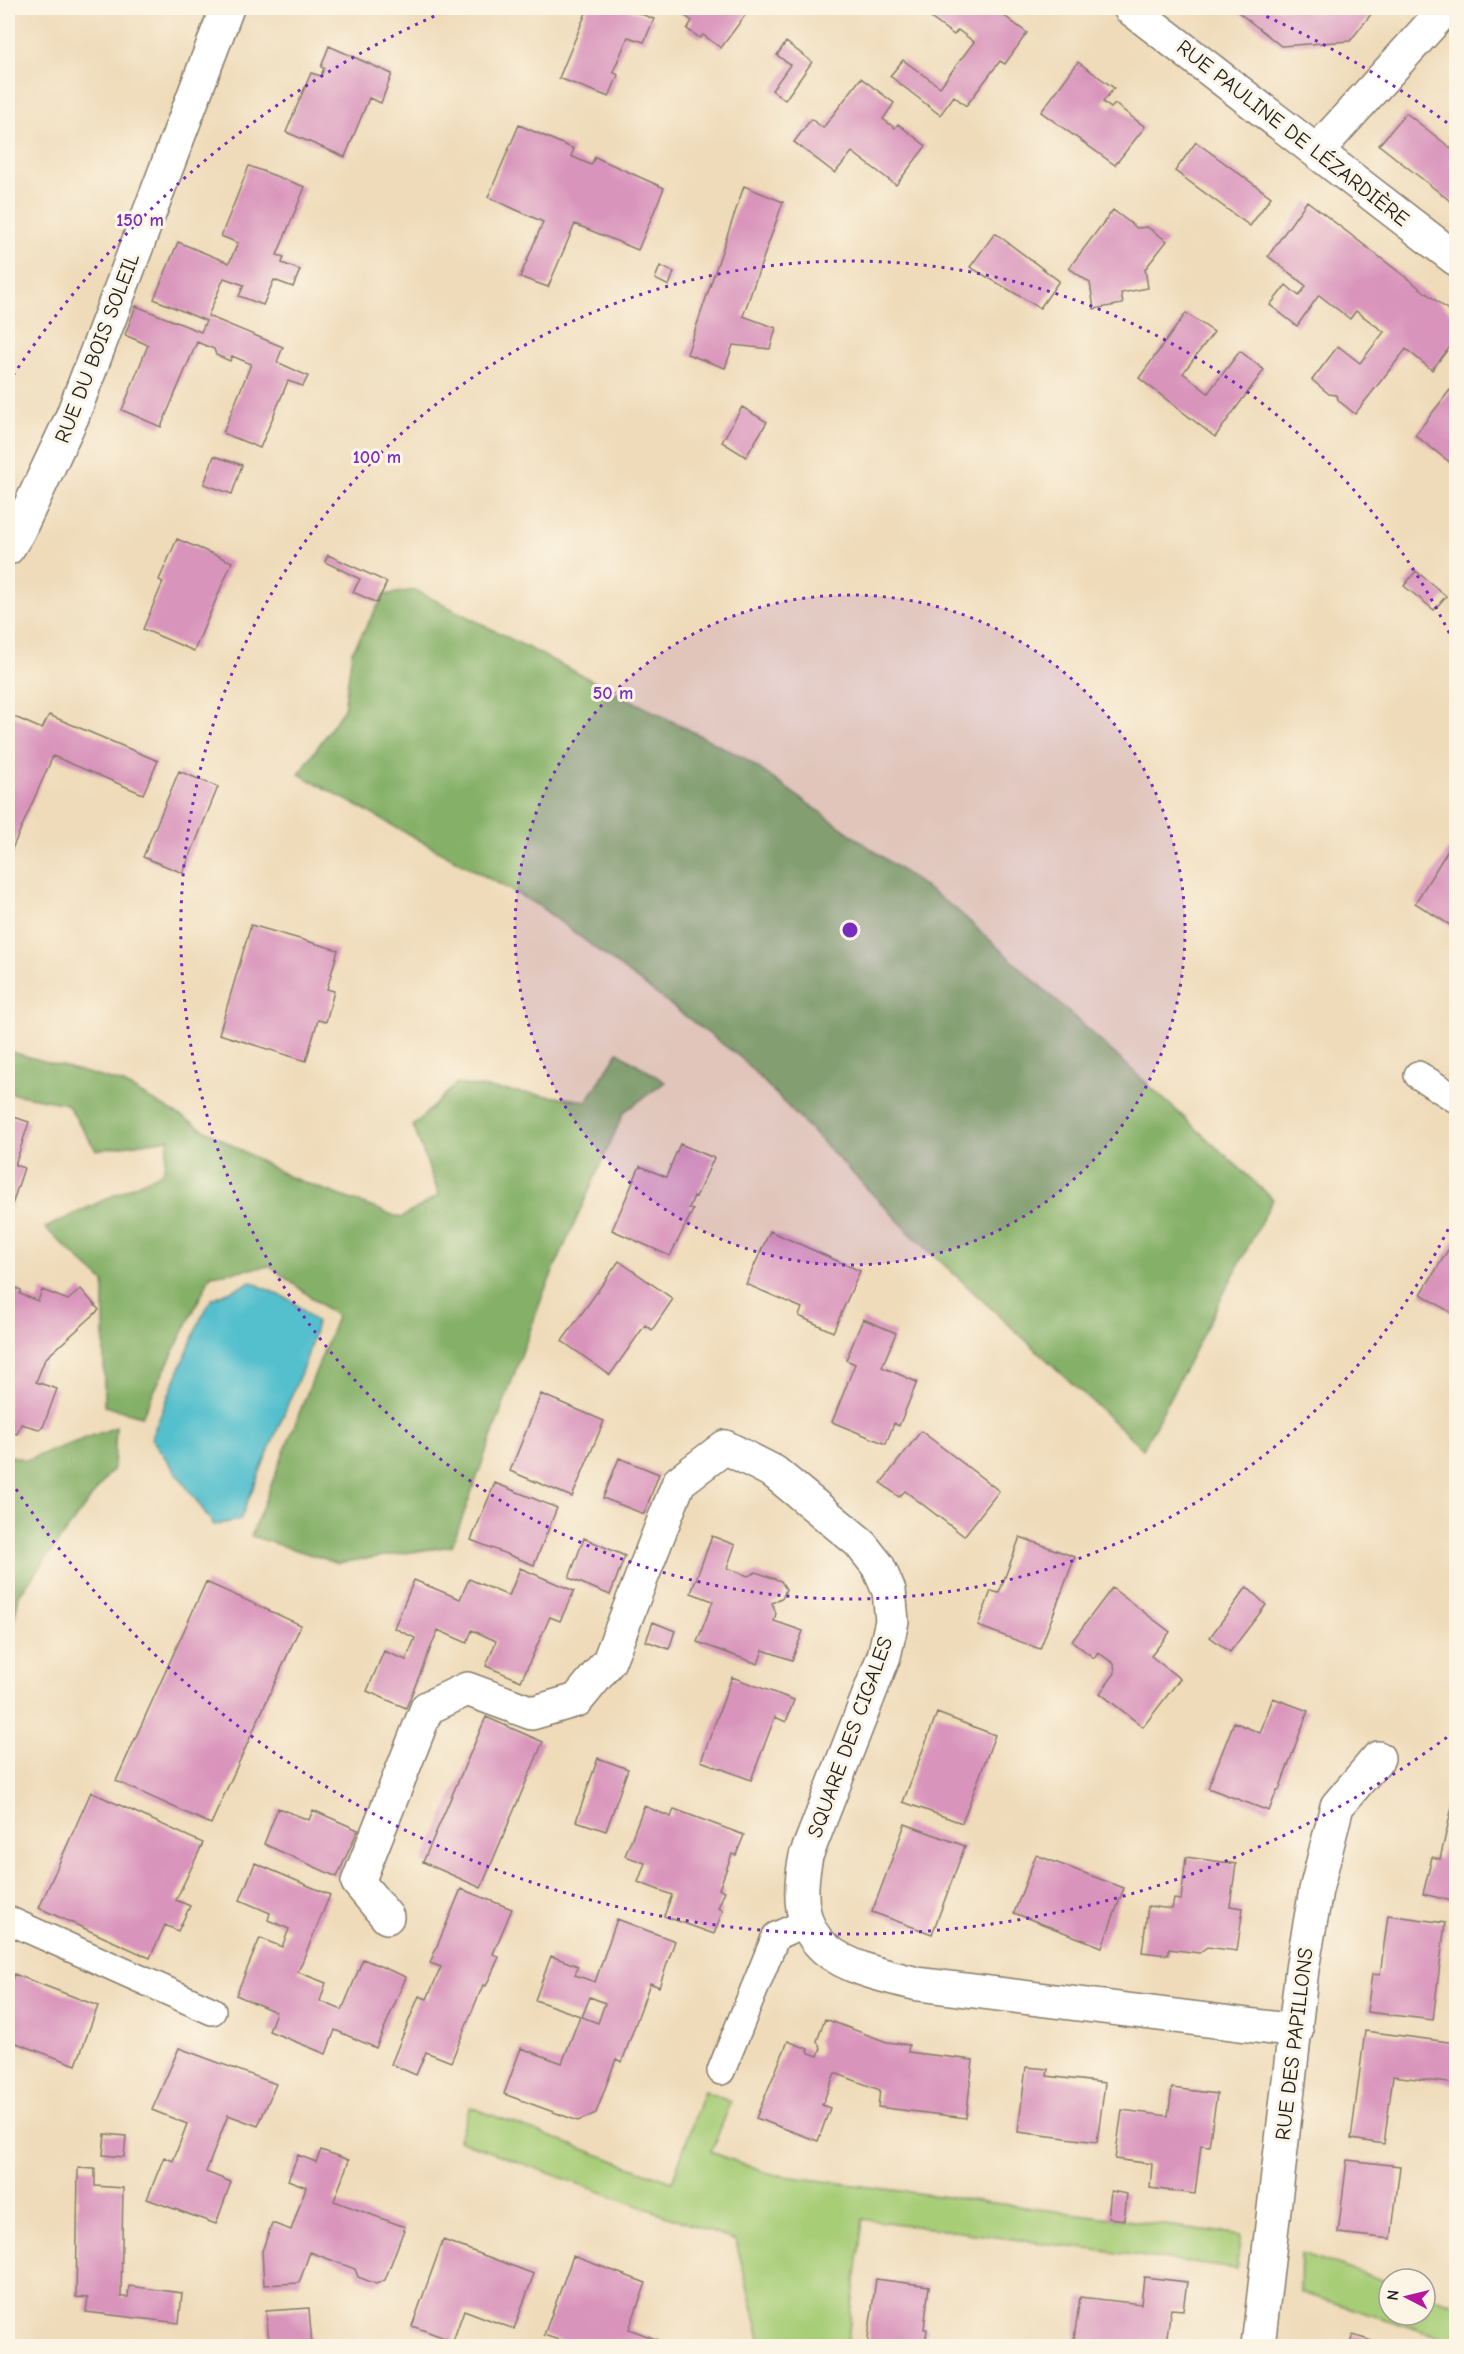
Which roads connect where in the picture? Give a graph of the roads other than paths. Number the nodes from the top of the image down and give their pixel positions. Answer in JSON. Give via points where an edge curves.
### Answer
{"nodes":[{"id":1,"x":227,"y":8,"type":"edge"},
{"id":2,"x":1130,"y":8,"type":"edge"},
{"id":3,"x":1446,"y":8,"type":"edge"},
{"id":4,"x":1317,"y":151,"type":"junction"},
{"id":5,"x":1456,"y":259,"type":"edge"},
{"id":6,"x":8,"y":548,"type":"edge"},
{"id":7,"x":1418,"y":1075,"type":"dead end"},
{"id":8,"x":1456,"y":1099,"type":"edge"},
{"id":9,"x":1378,"y":1758,"type":"dead end"},
{"id":10,"x":387,"y":1917,"type":"dead end"},
{"id":11,"x":8,"y":1920,"type":"edge"},
{"id":12,"x":805,"y":1923,"type":"junction"},
{"id":13,"x":212,"y":2011,"type":"dead end"},
{"id":14,"x":1296,"y":2031,"type":"junction"},
{"id":15,"x":721,"y":2071,"type":"dead end"},
{"id":16,"x":1258,"y":2346,"type":"edge"}],
"edges":[{"from":1,"to":6,"type":"street","name":"RUE DU BOIS SOLEIL","via":[[72,417]]},
{"from":2,"to":4,"type":"street","name":"RUE PAULINE DE LÉZARDIÈRE"},
{"from":3,"to":4,"type":"street"},
{"from":4,"to":5,"type":"street","name":"RUE PAULINE DE LÉZARDIÈRE"},
{"from":7,"to":8,"type":"lane"},
{"from":9,"to":14,"type":"street","name":"RUE DES PAPILLONS","via":[[1337,1806],[1316,1890]]},
{"from":10,"to":12,"type":"street","name":"SQUARE DES CIGALES","via":[[358,1882],[428,1708],[467,1689],[532,1713],[577,1700],[609,1661],[679,1482],[725,1447],[774,1472],[859,1542],[878,1566],[889,1591],[892,1621],[884,1656],[806,1856],[800,1882]]},
{"from":11,"to":13,"type":"lane"},
{"from":12,"to":14,"type":"street","name":"SQUARE DES CIGALES","via":[[833,1957],[865,1972],[918,1984]]},
{"from":12,"to":15,"type":"lane","via":[[776,1936]]},
{"from":14,"to":16,"type":"street","name":"RUE DES PAPILLONS"}]}
